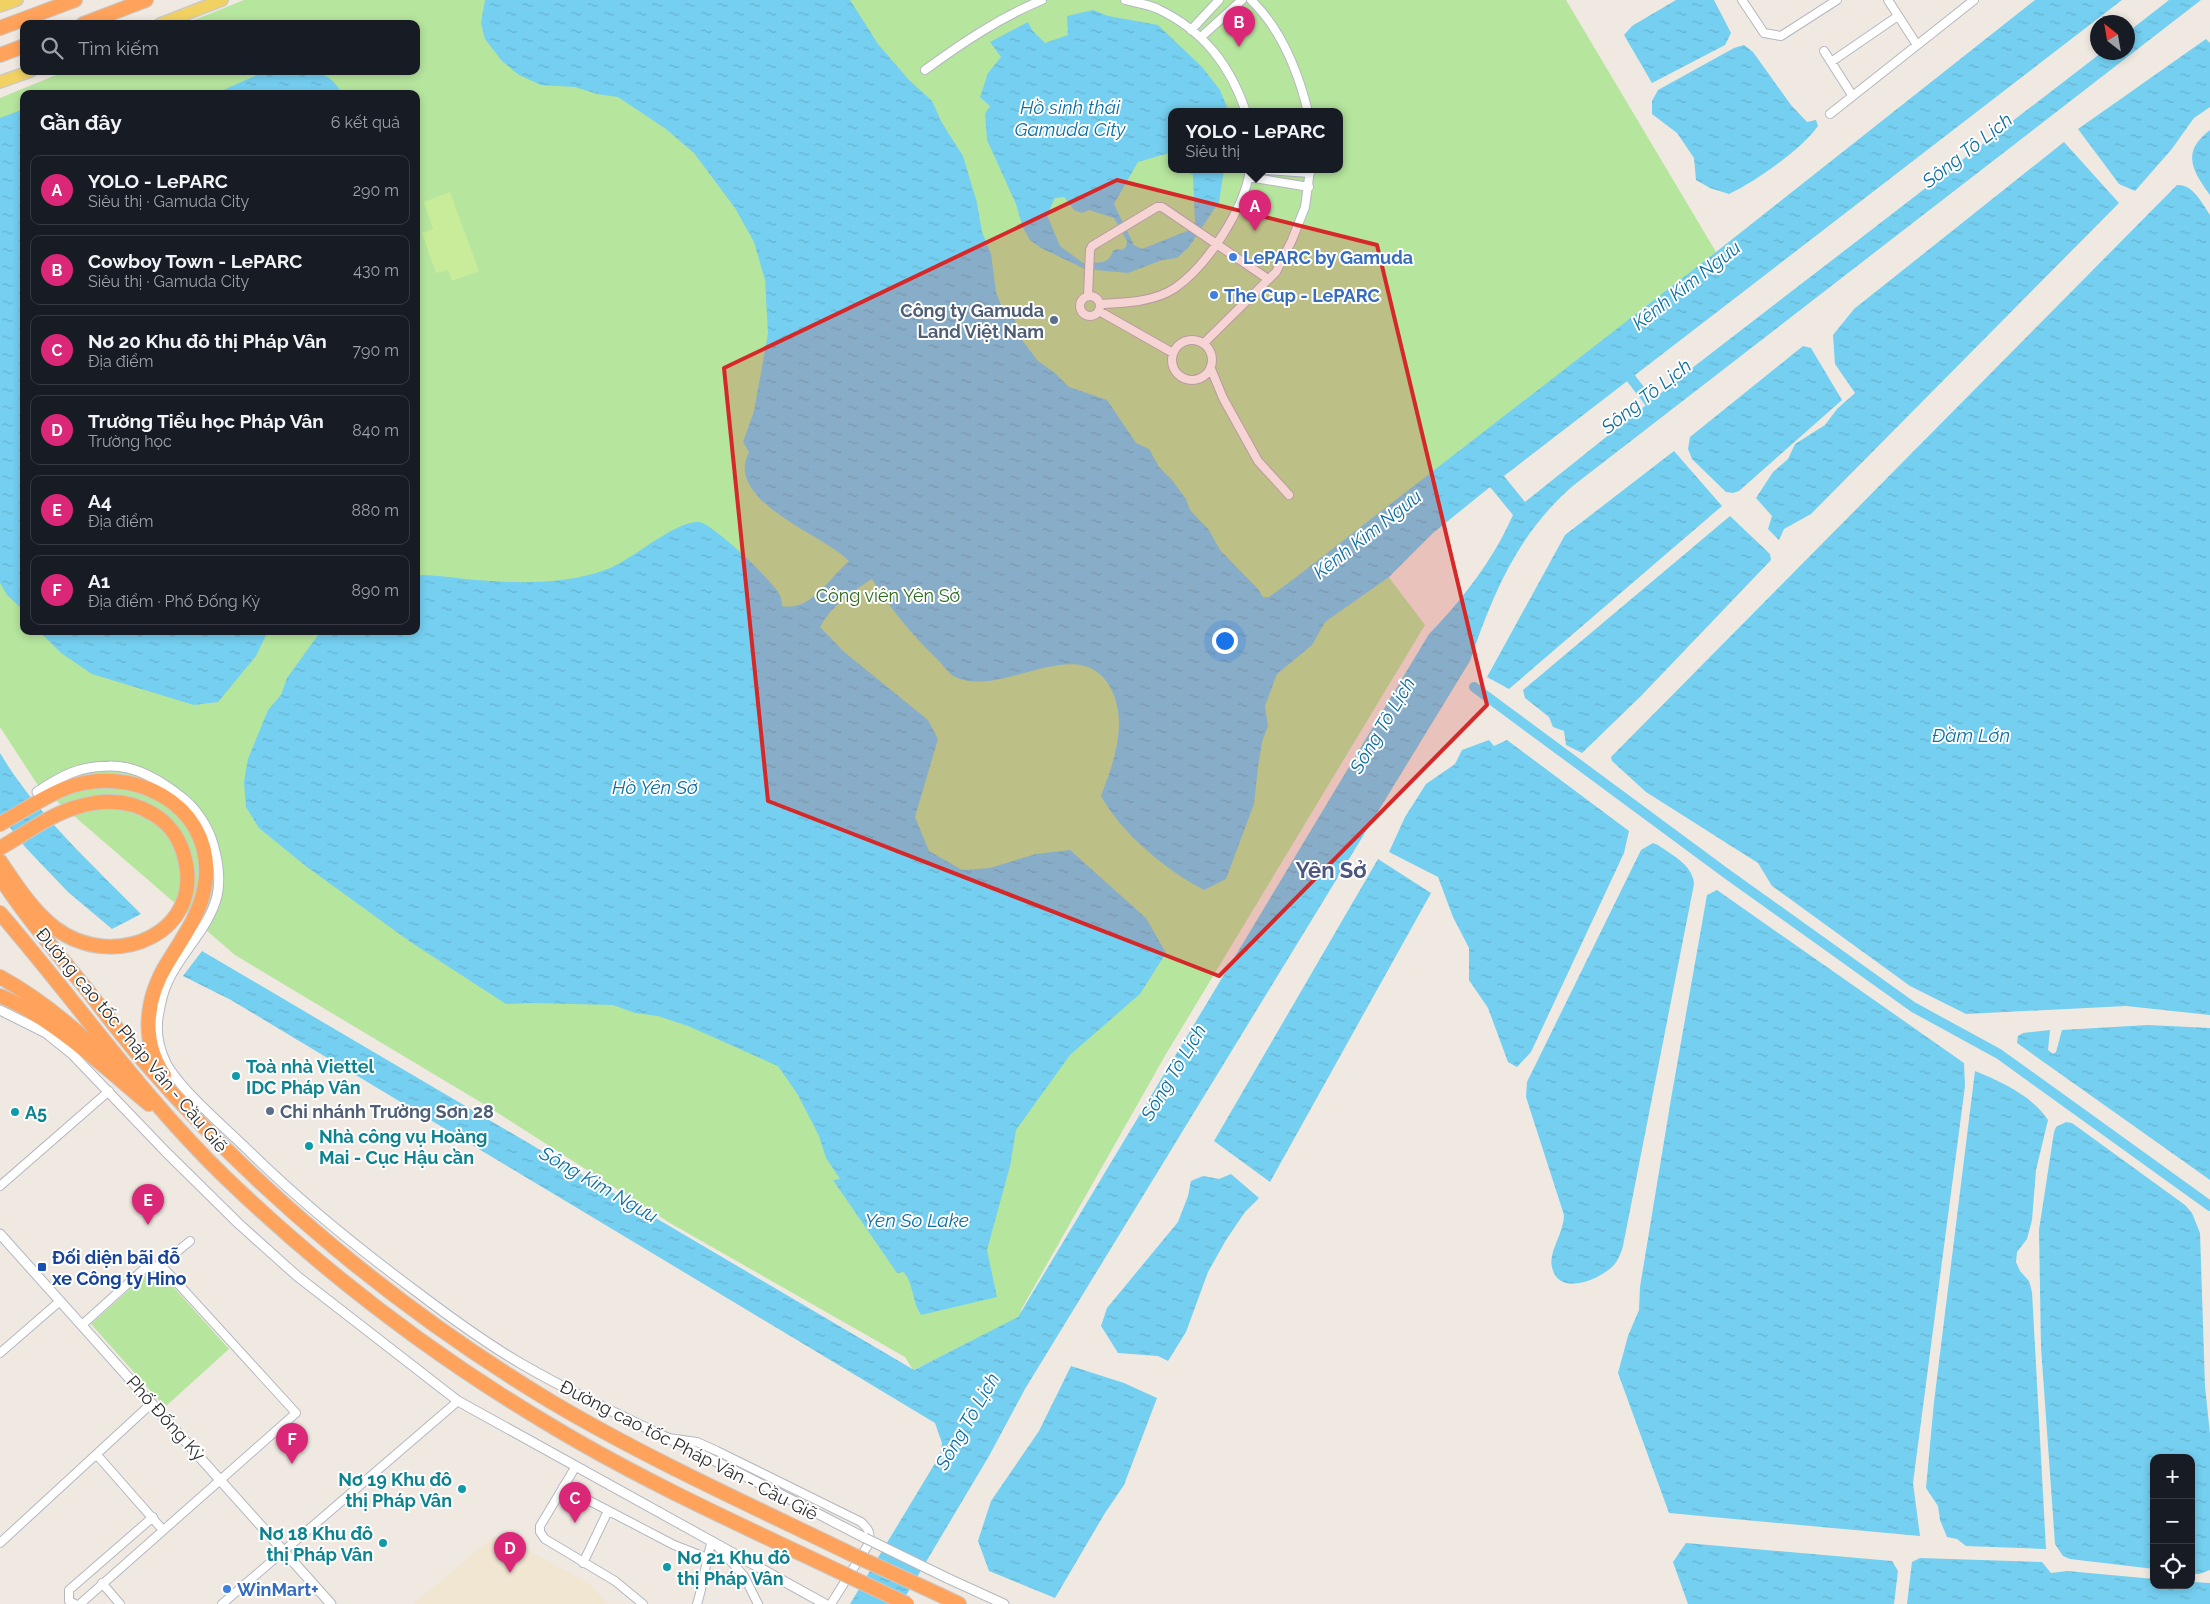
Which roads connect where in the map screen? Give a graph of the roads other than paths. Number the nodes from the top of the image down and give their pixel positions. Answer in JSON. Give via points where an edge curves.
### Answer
{"nodes":[{"id":1,"x":16,"y":0,"type":"edge"},
{"id":2,"x":75,"y":0,"type":"edge"},
{"id":3,"x":146,"y":0,"type":"edge"},
{"id":4,"x":222,"y":0,"type":"edge"},
{"id":5,"x":1042,"y":0,"type":"edge"},
{"id":6,"x":1219,"y":0,"type":"edge"},
{"id":7,"x":1242,"y":0,"type":"edge"},
{"id":8,"x":1250,"y":0,"type":"edge"},
{"id":9,"x":1742,"y":0,"type":"edge"},
{"id":10,"x":1837,"y":0,"type":"edge"},
{"id":11,"x":1888,"y":0,"type":"edge"},
{"id":12,"x":1974,"y":0,"type":"edge"},
{"id":13,"x":1129,"y":1,"type":"edge"},
{"id":14,"x":0,"y":6,"type":"edge"},
{"id":15,"x":1898,"y":16,"type":"junction"},
{"id":16,"x":22,"y":20,"type":"edge"},
{"id":17,"x":93,"y":20,"type":"edge"},
{"id":18,"x":170,"y":20,"type":"edge"},
{"id":19,"x":20,"y":21,"type":"edge"},
{"id":20,"x":0,"y":28,"type":"edge"},
{"id":21,"x":1191,"y":30,"type":"junction"},
{"id":22,"x":1201,"y":37,"type":"junction"},
{"id":23,"x":1917,"y":45,"type":"junction"},
{"id":24,"x":20,"y":48,"type":"edge"},
{"id":25,"x":1824,"y":51,"type":"dead end"},
{"id":26,"x":0,"y":55,"type":"edge"},
{"id":27,"x":1831,"y":62,"type":"junction"},
{"id":28,"x":925,"y":70,"type":"dead end"},
{"id":29,"x":20,"y":75,"type":"edge"},
{"id":30,"x":0,"y":82,"type":"edge"},
{"id":31,"x":1852,"y":95,"type":"junction"},
{"id":32,"x":1245,"y":108,"type":"edge"},
{"id":33,"x":1307,"y":108,"type":"edge"},
{"id":34,"x":1830,"y":114,"type":"dead end"},
{"id":35,"x":1250,"y":173,"type":"edge"},
{"id":36,"x":1310,"y":173,"type":"edge"},
{"id":37,"x":1309,"y":187,"type":"junction"},
{"id":38,"x":1217,"y":243,"type":"junction"},
{"id":39,"x":1268,"y":280,"type":"junction"},
{"id":40,"x":1088,"y":296,"type":"junction"},
{"id":41,"x":1099,"y":308,"type":"junction"},
{"id":42,"x":1204,"y":343,"type":"junction"},
{"id":43,"x":1173,"y":353,"type":"junction"},
{"id":44,"x":1211,"y":369,"type":"junction"},
{"id":45,"x":1289,"y":495,"type":"dead end"},
{"id":46,"x":34,"y":794,"type":"joint"},
{"id":47,"x":0,"y":818,"type":"edge"},
{"id":48,"x":0,"y":824,"type":"edge"},
{"id":49,"x":0,"y":848,"type":"edge"},
{"id":50,"x":0,"y":861,"type":"edge"},
{"id":51,"x":0,"y":877,"type":"edge"},
{"id":52,"x":0,"y":913,"type":"edge"},
{"id":53,"x":0,"y":977,"type":"edge"},
{"id":54,"x":0,"y":996,"type":"edge"},
{"id":55,"x":0,"y":1010,"type":"edge"},
{"id":56,"x":110,"y":1091,"type":"junction"},
{"id":57,"x":185,"y":1105,"type":"junction"},
{"id":58,"x":173,"y":1123,"type":"junction"},
{"id":59,"x":0,"y":1186,"type":"edge"},
{"id":60,"x":0,"y":1234,"type":"edge"},
{"id":61,"x":190,"y":1241,"type":"dead end"},
{"id":62,"x":161,"y":1265,"type":"junction"},
{"id":63,"x":60,"y":1300,"type":"junction"},
{"id":64,"x":82,"y":1325,"type":"junction"},
{"id":65,"x":0,"y":1353,"type":"edge"},
{"id":66,"x":458,"y":1401,"type":"junction"},
{"id":67,"x":152,"y":1403,"type":"junction"},
{"id":68,"x":666,"y":1438,"type":"junction"},
{"id":69,"x":97,"y":1455,"type":"junction"},
{"id":70,"x":576,"y":1466,"type":"junction"},
{"id":71,"x":220,"y":1478,"type":"junction"},
{"id":72,"x":563,"y":1487,"type":"junction"},
{"id":73,"x":608,"y":1511,"type":"junction"},
{"id":74,"x":153,"y":1518,"type":"junction"},
{"id":75,"x":162,"y":1529,"type":"junction"},
{"id":76,"x":712,"y":1541,"type":"junction"},
{"id":77,"x":0,"y":1543,"type":"edge"},
{"id":78,"x":283,"y":1550,"type":"junction"},
{"id":79,"x":706,"y":1558,"type":"junction"},
{"id":80,"x":583,"y":1563,"type":"junction"},
{"id":81,"x":102,"y":1584,"type":"junction"},
{"id":82,"x":226,"y":1603,"type":"edge"},
{"id":83,"x":74,"y":1604,"type":"edge"},
{"id":84,"x":80,"y":1604,"type":"edge"},
{"id":85,"x":120,"y":1604,"type":"edge"},
{"id":86,"x":331,"y":1604,"type":"edge"},
{"id":87,"x":643,"y":1604,"type":"edge"},
{"id":88,"x":697,"y":1604,"type":"edge"},
{"id":89,"x":758,"y":1604,"type":"edge"},
{"id":90,"x":824,"y":1604,"type":"edge"},
{"id":91,"x":831,"y":1604,"type":"edge"},
{"id":92,"x":907,"y":1604,"type":"edge"},
{"id":93,"x":959,"y":1604,"type":"edge"},
{"id":94,"x":1004,"y":1604,"type":"edge"}],
"edges":[{"from":1,"to":14,"type":"main road"},
{"from":2,"to":16,"type":"highway"},
{"from":3,"to":17,"type":"highway"},
{"from":4,"to":18,"type":"main road"},
{"from":5,"to":28,"type":"street","via":[[1015,11],[969,38]]},
{"from":6,"to":21,"type":"street"},
{"from":7,"to":22,"type":"street"},
{"from":8,"to":33,"type":"street","via":[[1280,38],[1299,78]]},
{"from":9,"to":10,"type":"street","via":[[1764,33],[1781,36]]},
{"from":11,"to":15,"type":"street"},
{"from":12,"to":23,"type":"street"},
{"from":13,"to":21,"type":"street","via":[[1157,8]]},
{"from":15,"to":23,"type":"street"},
{"from":15,"to":27,"type":"street"},
{"from":19,"to":20,"type":"highway"},
{"from":21,"to":22,"type":"street"},
{"from":22,"to":32,"type":"street","via":[[1237,87]]},
{"from":23,"to":31,"type":"street"},
{"from":24,"to":26,"type":"highway"},
{"from":25,"to":27,"type":"street"},
{"from":27,"to":31,"type":"street"},
{"from":29,"to":30,"type":"main road"},
{"from":31,"to":34,"type":"street"},
{"from":35,"to":37,"type":"street"},
{"from":35,"to":38,"type":"street","via":[[1234,216]]},
{"from":36,"to":37,"type":"street"},
{"from":37,"to":39,"type":"street","via":[[1292,240],[1276,272]]},
{"from":38,"to":39,"type":"street"},
{"from":38,"to":40,"type":"street","via":[[1162,207],[1157,207],[1092,246]]},
{"from":38,"to":41,"type":"street","via":[[1174,288],[1150,298]]},
{"from":39,"to":42,"type":"street"},
{"from":40,"to":41,"type":"street","via":[[1097,298]]},
{"from":40,"to":41,"type":"street","via":[[1080,302],[1081,311],[1090,316]]},
{"from":41,"to":43,"type":"street"},
{"from":42,"to":43,"type":"street","via":[[1184,342]]},
{"from":42,"to":44,"type":"street","via":[[1212,355]]},
{"from":43,"to":44,"type":"street","via":[[1173,368],[1184,379],[1199,380]]},
{"from":44,"to":45,"type":"street","via":[[1258,461]]},
{"from":46,"to":47,"type":"highway"},
{"from":46,"to":68,"type":"street","via":[[64,774],[94,766],[115,766],[163,782],[185,799],[201,818],[211,838],[219,876],[217,895],[209,916],[169,978],[161,998],[156,1029],[166,1064],[190,1093],[292,1193],[378,1263],[517,1361]]},
{"from":48,"to":57,"type":"highway","via":[[67,788],[115,781],[155,791],[174,802],[189,818],[205,857],[206,877],[198,914],[159,977],[148,1018],[155,1058]]},
{"from":49,"to":50,"type":"highway","via":[[56,815],[94,802],[130,803],[145,808],[172,830],[181,846],[188,878],[181,906],[163,929],[131,946],[99,946],[56,929],[35,909]]},
{"from":51,"to":57,"type":"highway","name":"Đường cao tốc Pháp Vân - Cầu Giẽ","via":[[146,1064]]},
{"from":52,"to":58,"type":"highway","name":"Đường cao tốc Pháp Vân - Cầu Giẽ"},
{"from":53,"to":58,"type":"highway","via":[[76,1029]]},
{"from":54,"to":58,"type":"highway","via":[[50,1025]]},
{"from":55,"to":56,"type":"street","via":[[46,1033]]},
{"from":56,"to":59,"type":"street"},
{"from":56,"to":66,"type":"street","via":[[166,1152],[297,1276]]},
{"from":57,"to":93,"type":"highway","name":"Đường cao tốc Pháp Vân - Cầu Giẽ","bridge":true,"via":[[324,1239],[386,1290],[549,1400],[625,1443]]},
{"from":58,"to":92,"type":"highway","name":"Đường cao tốc Pháp Vân - Cầu Giẽ","bridge":true,"via":[[251,1201],[347,1285],[486,1386],[618,1464]]},
{"from":60,"to":63,"type":"street","name":"Phố Đống Kỳ"},
{"from":61,"to":62,"type":"street"},
{"from":62,"to":64,"type":"street","via":[[144,1270]]},
{"from":62,"to":71,"type":"street","via":[[296,1412]]},
{"from":63,"to":64,"type":"street","name":"Phố Đống Kỳ"},
{"from":63,"to":65,"type":"street"},
{"from":64,"to":67,"type":"street","name":"Phố Đống Kỳ"},
{"from":66,"to":70,"type":"street"},
{"from":66,"to":78,"type":"street"},
{"from":67,"to":69,"type":"street"},
{"from":67,"to":71,"type":"street","name":"Phố Đống Kỳ"},
{"from":68,"to":91,"type":"street","via":[[697,1442],[868,1528],[871,1535],[868,1546]]},
{"from":68,"to":94,"type":"street","bridge":true},
{"from":69,"to":74,"type":"street"},
{"from":69,"to":77,"type":"street"},
{"from":70,"to":72,"type":"street"},
{"from":70,"to":76,"type":"street"},
{"from":71,"to":75,"type":"street"},
{"from":71,"to":78,"type":"street","name":"Phố Đống Kỳ"},
{"from":72,"to":73,"type":"street"},
{"from":72,"to":80,"type":"street","via":[[540,1526],[540,1532],[545,1539]]},
{"from":73,"to":79,"type":"street"},
{"from":73,"to":80,"type":"street"},
{"from":74,"to":75,"type":"street"},
{"from":74,"to":83,"type":"street","via":[[68,1590],[69,1601]]},
{"from":75,"to":81,"type":"street"},
{"from":76,"to":79,"type":"street"},
{"from":76,"to":89,"type":"street","via":[[744,1576]]},
{"from":76,"to":90,"type":"street"},
{"from":78,"to":82,"type":"street"},
{"from":78,"to":86,"type":"street","name":"Phố Đống Kỳ"},
{"from":79,"to":88,"type":"street"},
{"from":80,"to":87,"type":"street","via":[[615,1581]]},
{"from":81,"to":84,"type":"street"},
{"from":81,"to":85,"type":"street"}]}
